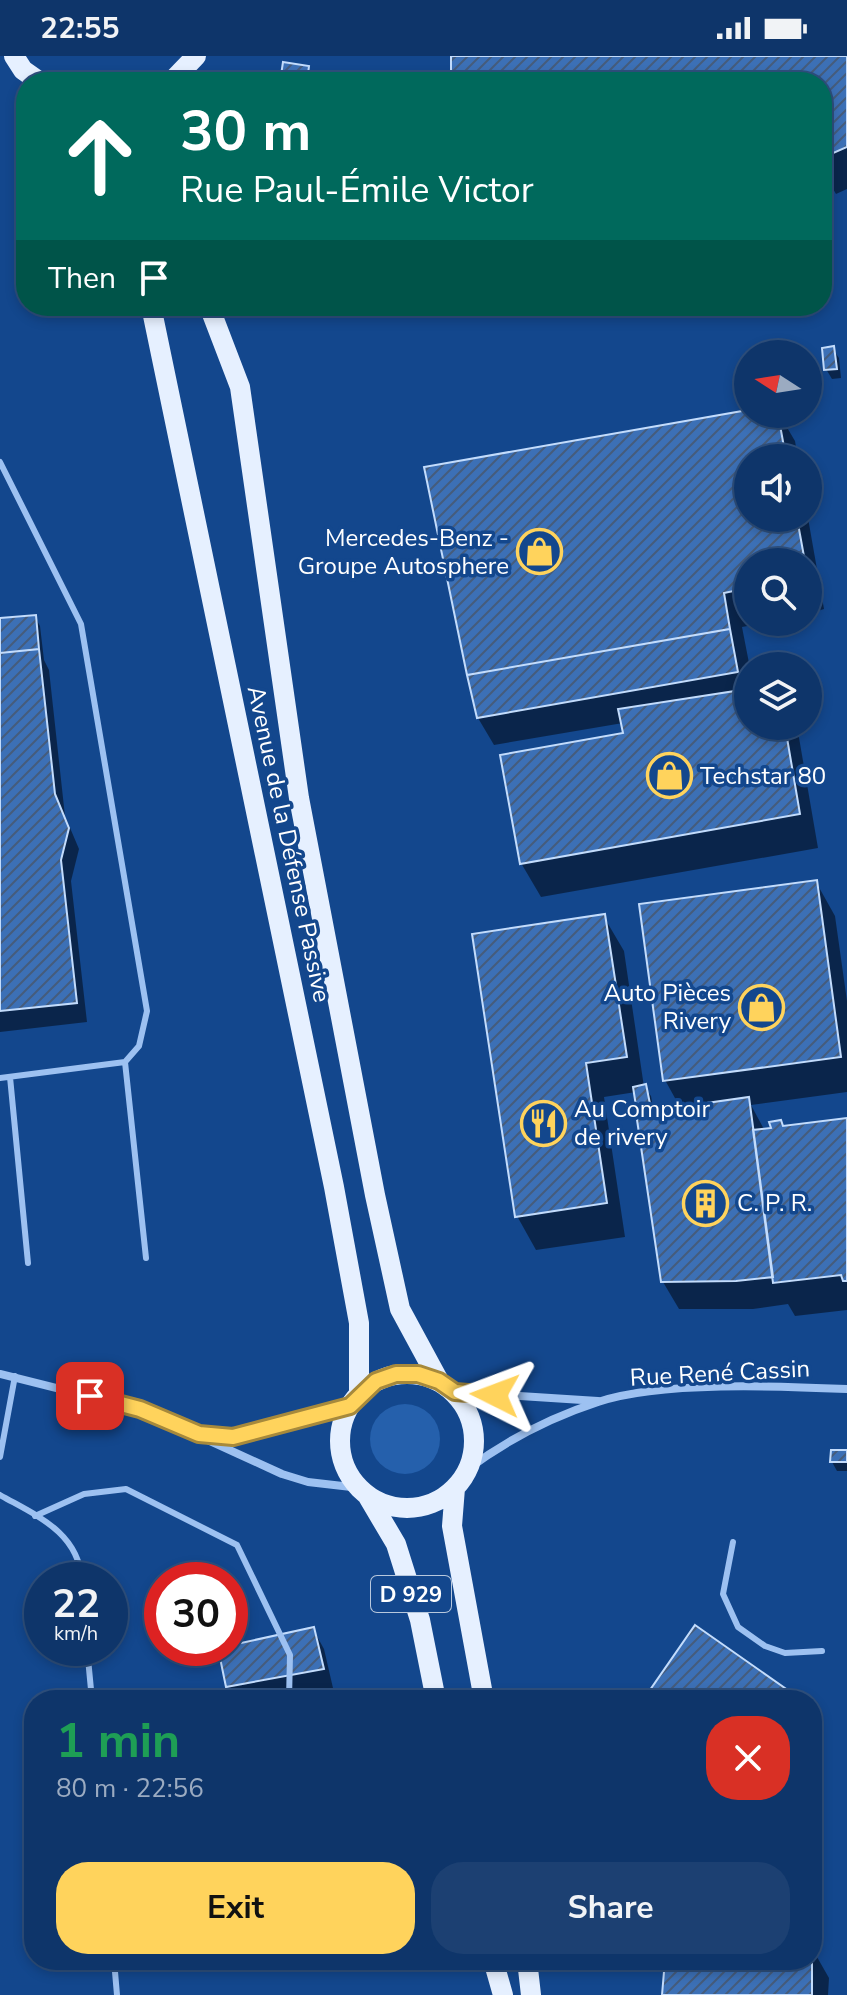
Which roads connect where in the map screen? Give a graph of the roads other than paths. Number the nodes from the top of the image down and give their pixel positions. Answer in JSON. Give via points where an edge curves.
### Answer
{"nodes":[{"id":1,"x":14,"y":56,"type":"edge"},
{"id":2,"x":26,"y":72,"type":"edge"},
{"id":3,"x":153,"y":316,"type":"edge"},
{"id":4,"x":213,"y":316,"type":"edge"},
{"id":5,"x":0,"y":462,"type":"edge"},
{"id":6,"x":125,"y":1062,"type":"junction"},
{"id":7,"x":10,"y":1077,"type":"junction"},
{"id":8,"x":0,"y":1078,"type":"edge"},
{"id":9,"x":146,"y":1258,"type":"dead end"},
{"id":10,"x":28,"y":1263,"type":"dead end"},
{"id":11,"x":0,"y":1374,"type":"edge"},
{"id":12,"x":15,"y":1376,"type":"junction"},
{"id":13,"x":447,"y":1386,"type":"junction"},
{"id":14,"x":847,"y":1389,"type":"edge"},
{"id":15,"x":354,"y":1400,"type":"junction"},
{"id":16,"x":599,"y":1401,"type":"junction"},
{"id":17,"x":199,"y":1434,"type":"junction"},
{"id":18,"x":0,"y":1457,"type":"edge"},
{"id":19,"x":468,"y":1469,"type":"junction"},
{"id":20,"x":455,"y":1488,"type":"junction"},
{"id":21,"x":364,"y":1491,"type":"junction"},
{"id":22,"x":0,"y":1495,"type":"edge"},
{"id":23,"x":35,"y":1516,"type":"junction"},
{"id":24,"x":733,"y":1542,"type":"dead end"},
{"id":25,"x":79,"y":1562,"type":"edge"},
{"id":26,"x":822,"y":1651,"type":"dead end"},
{"id":27,"x":89,"y":1666,"type":"edge"},
{"id":28,"x":91,"y":1690,"type":"edge"},
{"id":29,"x":289,"y":1690,"type":"edge"},
{"id":30,"x":434,"y":1690,"type":"edge"},
{"id":31,"x":482,"y":1690,"type":"edge"},
{"id":32,"x":115,"y":1970,"type":"edge"},
{"id":33,"x":496,"y":1970,"type":"edge"},
{"id":34,"x":528,"y":1970,"type":"edge"},
{"id":35,"x":117,"y":1995,"type":"edge"},
{"id":36,"x":503,"y":1995,"type":"edge"},
{"id":37,"x":531,"y":1995,"type":"edge"}],
"edges":[{"from":1,"to":2,"type":"main road"},
{"from":3,"to":15,"type":"main road","name":"Avenue de la Défense Passive","via":[[353,1286],[359,1323]]},
{"from":4,"to":13,"type":"main road","name":"Avenue de la Défense Passive","via":[[240,387],[299,798],[375,1195],[400,1309]]},
{"from":5,"to":6,"type":"lane","via":[[81,624],[147,1011],[139,1046]]},
{"from":6,"to":7,"type":"lane"},
{"from":6,"to":9,"type":"lane"},
{"from":7,"to":8,"type":"lane"},
{"from":7,"to":10,"type":"lane"},
{"from":11,"to":12,"type":"street"},
{"from":12,"to":17,"type":"street","via":[[140,1409]]},
{"from":12,"to":18,"type":"lane"},
{"from":13,"to":15,"type":"main road","via":[[418,1374],[396,1374],[376,1381]]},
{"from":13,"to":16,"type":"street"},
{"from":13,"to":19,"type":"main road","via":[[467,1409],[474,1428]]},
{"from":14,"to":16,"type":"street","name":"Rue René Cassin","via":[[655,1392]]},
{"from":15,"to":17,"type":"street","via":[[233,1437]]},
{"from":15,"to":21,"type":"main road","via":[[341,1427],[341,1449],[347,1470]]},
{"from":16,"to":19,"type":"street","name":"Rue René Cassin","via":[[500,1445]]},
{"from":17,"to":21,"type":"street","via":[[282,1474]]},
{"from":19,"to":20,"type":"main road"},
{"from":20,"to":21,"type":"main road","via":[[423,1506],[403,1508]]},
{"from":20,"to":31,"type":"main road","number":"D 929","via":[[452,1526]]},
{"from":21,"to":30,"type":"main road","number":"D 929","via":[[396,1544],[420,1620]]},
{"from":22,"to":23,"type":"lane"},
{"from":23,"to":25,"type":"lane","via":[[58,1528]]},
{"from":23,"to":29,"type":"lane","via":[[84,1494],[126,1489],[237,1545],[290,1655]]},
{"from":24,"to":26,"type":"lane","via":[[723,1594],[738,1627],[785,1653]]},
{"from":27,"to":28,"type":"lane"},
{"from":32,"to":35,"type":"lane"},
{"from":33,"to":36,"type":"main road"},
{"from":34,"to":37,"type":"main road"}]}
